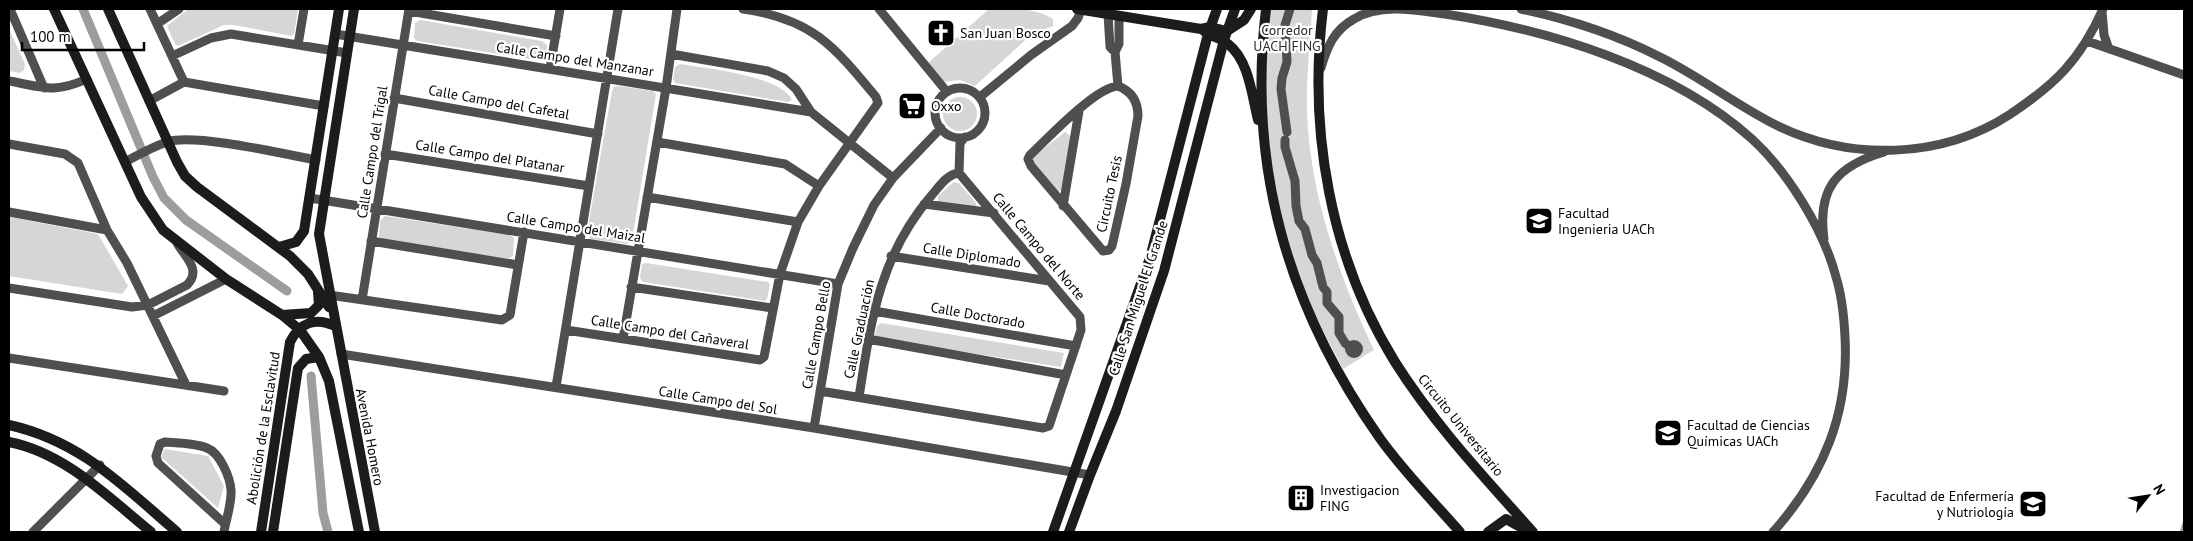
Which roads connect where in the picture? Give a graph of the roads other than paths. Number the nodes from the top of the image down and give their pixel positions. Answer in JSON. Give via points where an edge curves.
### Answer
{"nodes":[{"id":1,"x":10,"y":9,"type":"edge"},
{"id":2,"x":54,"y":9,"type":"edge"},
{"id":3,"x":108,"y":9,"type":"edge"},
{"id":4,"x":150,"y":9,"type":"edge"},
{"id":5,"x":179,"y":9,"type":"edge"},
{"id":6,"x":304,"y":9,"type":"edge"},
{"id":7,"x":339,"y":9,"type":"edge"},
{"id":8,"x":354,"y":9,"type":"edge"},
{"id":9,"x":560,"y":9,"type":"edge"},
{"id":10,"x":618,"y":9,"type":"edge"},
{"id":11,"x":677,"y":9,"type":"edge"},
{"id":12,"x":743,"y":9,"type":"edge"},
{"id":13,"x":880,"y":9,"type":"edge"},
{"id":14,"x":1080,"y":9,"type":"edge"},
{"id":15,"x":1217,"y":9,"type":"edge"},
{"id":16,"x":1235,"y":9,"type":"edge"},
{"id":17,"x":1251,"y":9,"type":"edge"},
{"id":18,"x":1266,"y":9,"type":"edge"},
{"id":19,"x":1290,"y":9,"type":"edge"},
{"id":20,"x":1323,"y":9,"type":"edge"},
{"id":21,"x":1521,"y":9,"type":"edge"},
{"id":22,"x":409,"y":10,"type":"edge"},
{"id":23,"x":1424,"y":10,"type":"edge"},
{"id":24,"x":2102,"y":10,"type":"edge"},
{"id":25,"x":1114,"y":15,"type":"junction"},
{"id":26,"x":157,"y":24,"type":"junction"},
{"id":27,"x":1206,"y":30,"type":"junction"},
{"id":28,"x":335,"y":34,"type":"junction"},
{"id":29,"x":350,"y":36,"type":"junction"},
{"id":30,"x":556,"y":36,"type":"junction"},
{"id":31,"x":1226,"y":36,"type":"junction"},
{"id":32,"x":2087,"y":41,"type":"junction"},
{"id":33,"x":298,"y":45,"type":"junction"},
{"id":34,"x":403,"y":45,"type":"junction"},
{"id":35,"x":2109,"y":49,"type":"junction"},
{"id":36,"x":333,"y":51,"type":"junction"},
{"id":37,"x":347,"y":53,"type":"junction"},
{"id":38,"x":671,"y":54,"type":"junction"},
{"id":39,"x":172,"y":56,"type":"junction"},
{"id":40,"x":550,"y":69,"type":"junction"},
{"id":41,"x":2184,"y":75,"type":"edge"},
{"id":42,"x":607,"y":78,"type":"junction"},
{"id":43,"x":87,"y":79,"type":"junction"},
{"id":44,"x":1317,"y":80,"type":"junction"},
{"id":45,"x":9,"y":81,"type":"edge"},
{"id":46,"x":184,"y":82,"type":"junction"},
{"id":47,"x":1118,"y":86,"type":"junction"},
{"id":48,"x":44,"y":88,"type":"junction"},
{"id":49,"x":666,"y":88,"type":"junction"},
{"id":50,"x":947,"y":92,"type":"junction"},
{"id":51,"x":980,"y":97,"type":"junction"},
{"id":52,"x":394,"y":98,"type":"junction"},
{"id":53,"x":149,"y":101,"type":"junction"},
{"id":54,"x":324,"y":106,"type":"junction"},
{"id":55,"x":1079,"y":110,"type":"junction"},
{"id":56,"x":811,"y":112,"type":"junction"},
{"id":57,"x":940,"y":128,"type":"junction"},
{"id":58,"x":598,"y":134,"type":"junction"},
{"id":59,"x":953,"y":136,"type":"junction"},
{"id":60,"x":965,"y":137,"type":"junction"},
{"id":61,"x":1263,"y":140,"type":"junction"},
{"id":62,"x":168,"y":142,"type":"junction"},
{"id":63,"x":656,"y":142,"type":"junction"},
{"id":64,"x":849,"y":142,"type":"junction"},
{"id":65,"x":9,"y":144,"type":"edge"},
{"id":66,"x":1841,"y":146,"type":"junction"},
{"id":67,"x":1889,"y":151,"type":"junction"},
{"id":68,"x":386,"y":154,"type":"junction"},
{"id":69,"x":316,"y":160,"type":"junction"},
{"id":70,"x":124,"y":162,"type":"junction"},
{"id":71,"x":1850,"y":166,"type":"junction"},
{"id":72,"x":957,"y":173,"type":"junction"},
{"id":73,"x":893,"y":178,"type":"junction"},
{"id":74,"x":589,"y":186,"type":"junction"},
{"id":75,"x":819,"y":186,"type":"junction"},
{"id":76,"x":647,"y":197,"type":"junction"},
{"id":77,"x":310,"y":198,"type":"junction"},
{"id":78,"x":323,"y":200,"type":"junction"},
{"id":79,"x":924,"y":204,"type":"junction"},
{"id":80,"x":1803,"y":204,"type":"junction"},
{"id":81,"x":1823,"y":204,"type":"junction"},
{"id":82,"x":1063,"y":206,"type":"junction"},
{"id":83,"x":376,"y":208,"type":"junction"},
{"id":84,"x":9,"y":212,"type":"edge"},
{"id":85,"x":994,"y":213,"type":"junction"},
{"id":86,"x":798,"y":222,"type":"junction"},
{"id":87,"x":107,"y":230,"type":"junction"},
{"id":88,"x":524,"y":232,"type":"junction"},
{"id":89,"x":371,"y":241,"type":"junction"},
{"id":90,"x":580,"y":242,"type":"junction"},
{"id":91,"x":177,"y":243,"type":"junction"},
{"id":92,"x":1825,"y":246,"type":"junction"},
{"id":93,"x":279,"y":247,"type":"junction"},
{"id":94,"x":637,"y":251,"type":"junction"},
{"id":95,"x":891,"y":256,"type":"junction"},
{"id":96,"x":518,"y":265,"type":"junction"},
{"id":97,"x":780,"y":274,"type":"junction"},
{"id":98,"x":226,"y":279,"type":"junction"},
{"id":99,"x":1049,"y":280,"type":"junction"},
{"id":100,"x":838,"y":284,"type":"junction"},
{"id":101,"x":631,"y":287,"type":"junction"},
{"id":102,"x":9,"y":288,"type":"edge"},
{"id":103,"x":317,"y":288,"type":"junction"},
{"id":104,"x":329,"y":295,"type":"junction"},
{"id":105,"x":362,"y":300,"type":"junction"},
{"id":106,"x":148,"y":305,"type":"junction"},
{"id":107,"x":772,"y":308,"type":"junction"},
{"id":108,"x":874,"y":311,"type":"junction"},
{"id":109,"x":332,"y":312,"type":"junction"},
{"id":110,"x":282,"y":315,"type":"junction"},
{"id":111,"x":153,"y":316,"type":"junction"},
{"id":112,"x":335,"y":326,"type":"junction"},
{"id":113,"x":300,"y":330,"type":"junction"},
{"id":114,"x":566,"y":330,"type":"junction"},
{"id":115,"x":623,"y":339,"type":"junction"},
{"id":116,"x":868,"y":339,"type":"junction"},
{"id":117,"x":1076,"y":346,"type":"junction"},
{"id":118,"x":1350,"y":347,"type":"dead end"},
{"id":119,"x":340,"y":350,"type":"junction"},
{"id":120,"x":319,"y":357,"type":"junction"},
{"id":121,"x":9,"y":358,"type":"edge"},
{"id":122,"x":1066,"y":375,"type":"junction"},
{"id":123,"x":186,"y":385,"type":"junction"},
{"id":124,"x":556,"y":387,"type":"junction"},
{"id":125,"x":224,"y":391,"type":"dead end"},
{"id":126,"x":820,"y":391,"type":"junction"},
{"id":127,"x":859,"y":397,"type":"junction"},
{"id":128,"x":9,"y":425,"type":"edge"},
{"id":129,"x":1046,"y":427,"type":"joint"},
{"id":130,"x":814,"y":428,"type":"junction"},
{"id":131,"x":9,"y":442,"type":"edge"},
{"id":132,"x":100,"y":465,"type":"junction"},
{"id":133,"x":1076,"y":472,"type":"junction"},
{"id":134,"x":1090,"y":475,"type":"junction"},
{"id":135,"x":86,"y":479,"type":"junction"},
{"id":136,"x":224,"y":528,"type":"edge"},
{"id":137,"x":33,"y":532,"type":"edge"},
{"id":138,"x":151,"y":532,"type":"edge"},
{"id":139,"x":177,"y":532,"type":"edge"},
{"id":140,"x":261,"y":532,"type":"edge"},
{"id":141,"x":273,"y":532,"type":"edge"},
{"id":142,"x":359,"y":532,"type":"edge"},
{"id":143,"x":375,"y":532,"type":"edge"},
{"id":144,"x":1053,"y":532,"type":"edge"},
{"id":145,"x":1069,"y":532,"type":"edge"},
{"id":146,"x":1460,"y":532,"type":"edge"},
{"id":147,"x":1488,"y":532,"type":"edge"},
{"id":148,"x":1532,"y":532,"type":"edge"},
{"id":149,"x":1774,"y":532,"type":"edge"}],
"edges":[{"from":1,"to":48,"type":"street"},
{"from":2,"to":43,"type":"main road","name":"Avenida Homero"},
{"from":3,"to":53,"type":"main road"},
{"from":4,"to":26,"type":"street"},
{"from":5,"to":26,"type":"street"},
{"from":6,"to":33,"type":"street"},
{"from":7,"to":28,"type":"main road"},
{"from":8,"to":29,"type":"main road","name":"Avenida Homero"},
{"from":9,"to":30,"type":"street"},
{"from":10,"to":42,"type":"street"},
{"from":11,"to":38,"type":"street","name":"Calle Campo del Cañaveral"},
{"from":12,"to":64,"type":"street","name":"Calle Campo del Cañaveral","via":[[782,16],[818,35],[876,97],[877,106]]},
{"from":13,"to":50,"type":"street"},
{"from":14,"to":25,"type":"main road"},
{"from":14,"to":51,"type":"street","via":[[1072,26]]},
{"from":15,"to":27,"type":"main road","name":"Calle San Miguel El Grande"},
{"from":16,"to":31,"type":"main road","name":"Calle San Miguel El Grande"},
{"from":17,"to":31,"type":"main road"},
{"from":18,"to":61,"type":"main road","via":[[1262,54]]},
{"from":19,"to":118,"type":"street","via":[[1285,25],[1288,62],[1281,89],[1285,147],[1296,181],[1299,221],[1305,229],[1327,292],[1327,303],[1339,317],[1339,333]]},
{"from":20,"to":44,"type":"main road","name":"Circuito Universitario"},
{"from":21,"to":66,"type":"street","via":[[1630,43],[1676,65],[1778,126]]},
{"from":22,"to":30,"type":"street"},
{"from":22,"to":34,"type":"street","name":"Calle Campo del Trigal"},
{"from":23,"to":44,"type":"street","via":[[1380,10],[1353,19],[1333,37]]},
{"from":23,"to":80,"type":"street","via":[[1526,29],[1570,41],[1650,74],[1715,111],[1752,139],[1782,171]]},
{"from":24,"to":32,"type":"street"},
{"from":24,"to":35,"type":"street"},
{"from":25,"to":27,"type":"main road"},
{"from":25,"to":47,"type":"street","via":[[1119,44],[1115,52]]},
{"from":26,"to":39,"type":"street"},
{"from":27,"to":31,"type":"main road"},
{"from":27,"to":133,"type":"main road","name":"Calle San Miguel El Grande","via":[[1150,258]]},
{"from":28,"to":29,"type":"street","name":"Calle Campo del Manzanar"},
{"from":28,"to":36,"type":"main road"},
{"from":29,"to":34,"type":"street","name":"Calle Campo del Manzanar"},
{"from":29,"to":37,"type":"main road","name":"Avenida Homero"},
{"from":30,"to":40,"type":"street"},
{"from":31,"to":61,"type":"main road","via":[[1245,71]]},
{"from":31,"to":134,"type":"main road","name":"Calle San Miguel El Grande","via":[[1164,271],[1116,411]]},
{"from":32,"to":35,"type":"street"},
{"from":32,"to":67,"type":"street","via":[[2055,81],[2034,99],[1993,124],[1934,147]]},
{"from":33,"to":36,"type":"street"},
{"from":33,"to":39,"type":"street","via":[[231,34],[211,38]]},
{"from":34,"to":40,"type":"street","name":"Calle Campo del Manzanar"},
{"from":34,"to":52,"type":"street","name":"Calle Campo del Trigal"},
{"from":35,"to":41,"type":"street"},
{"from":36,"to":37,"type":"street"},
{"from":36,"to":54,"type":"main road"},
{"from":37,"to":78,"type":"main road","name":"Avenida Homero"},
{"from":38,"to":49,"type":"street","name":"Calle Campo del Cañaveral"},
{"from":38,"to":56,"type":"street","via":[[776,74],[791,83]]},
{"from":39,"to":46,"type":"street"},
{"from":40,"to":42,"type":"street","name":"Calle Campo del Manzanar"},
{"from":42,"to":49,"type":"street","name":"Calle Campo del Manzanar"},
{"from":42,"to":58,"type":"street"},
{"from":43,"to":48,"type":"street","via":[[61,89]]},
{"from":43,"to":70,"type":"main road","name":"Avenida Homero"},
{"from":44,"to":148,"type":"main road","name":"Circuito Universitario","via":[[1325,170],[1337,224],[1364,302],[1394,360],[1431,414]]},
{"from":45,"to":48,"type":"street"},
{"from":46,"to":53,"type":"street"},
{"from":46,"to":54,"type":"street"},
{"from":47,"to":55,"type":"street","name":"Circuito Tesis","via":[[1094,95]]},
{"from":47,"to":82,"type":"street","name":"Circuito Tesis","via":[[1132,96],[1138,116],[1126,184],[1109,250],[1100,250]]},
{"from":49,"to":56,"type":"street","name":"Calle Campo del Manzanar"},
{"from":49,"to":63,"type":"street","name":"Calle Campo del Cañaveral"},
{"from":50,"to":51,"type":"street","via":[[968,89]]},
{"from":50,"to":57,"type":"street","via":[[937,104]]},
{"from":51,"to":60,"type":"street","via":[[985,110],[983,124],[974,134]]},
{"from":52,"to":58,"type":"street","name":"Calle Campo del Cafetal"},
{"from":52,"to":68,"type":"street","name":"Calle Campo del Trigal"},
{"from":53,"to":62,"type":"main road"},
{"from":54,"to":69,"type":"main road"},
{"from":55,"to":82,"type":"street"},
{"from":55,"to":82,"type":"street","name":"Circuito Tesis","via":[[1028,160]]},
{"from":56,"to":64,"type":"street"},
{"from":57,"to":59,"type":"street"},
{"from":57,"to":73,"type":"street","name":"Calle Campo Bello"},
{"from":58,"to":74,"type":"street"},
{"from":59,"to":60,"type":"street"},
{"from":59,"to":72,"type":"street"},
{"from":60,"to":72,"type":"street","via":[[960,143]]},
{"from":61,"to":146,"type":"main road","via":[[1283,239],[1300,292],[1327,353],[1380,439]]},
{"from":62,"to":69,"type":"street","via":[[183,140],[227,144]]},
{"from":62,"to":70,"type":"street"},
{"from":62,"to":93,"type":"main road","via":[[185,176],[196,187]]},
{"from":63,"to":75,"type":"street","via":[[785,164]]},
{"from":63,"to":76,"type":"street","name":"Calle Campo del Cañaveral"},
{"from":64,"to":73,"type":"street"},
{"from":64,"to":75,"type":"street","name":"Calle Campo del Cañaveral"},
{"from":65,"to":87,"type":"street","via":[[71,156],[78,163]]},
{"from":66,"to":67,"type":"street"},
{"from":66,"to":71,"type":"street","via":[[1851,154]]},
{"from":67,"to":71,"type":"street"},
{"from":68,"to":74,"type":"street","name":"Calle Campo del Platanar"},
{"from":68,"to":83,"type":"street","name":"Calle Campo del Trigal"},
{"from":69,"to":77,"type":"main road"},
{"from":70,"to":91,"type":"main road","name":"Avenida Homero","via":[[153,217]]},
{"from":71,"to":81,"type":"street","via":[[1836,178]]},
{"from":72,"to":79,"type":"street","name":"Calle Graduación"},
{"from":72,"to":85,"type":"street","name":"Calle Campo del Norte"},
{"from":73,"to":100,"type":"street","name":"Calle Campo Bello","via":[[866,221]]},
{"from":74,"to":90,"type":"street"},
{"from":75,"to":86,"type":"street","name":"Calle Campo del Cañaveral"},
{"from":76,"to":86,"type":"street"},
{"from":76,"to":94,"type":"street","name":"Calle Campo del Cañaveral"},
{"from":77,"to":78,"type":"street","name":"Calle Campo del Maizal"},
{"from":77,"to":93,"type":"main road","via":[[301,238]]},
{"from":78,"to":83,"type":"street","name":"Calle Campo del Maizal"},
{"from":78,"to":104,"type":"main road","name":"Avenida Homero","via":[[319,234]]},
{"from":79,"to":85,"type":"street"},
{"from":79,"to":95,"type":"street","name":"Calle Graduación"},
{"from":80,"to":81,"type":"street","via":[[1815,208]]},
{"from":80,"to":92,"type":"street"},
{"from":81,"to":92,"type":"street"},
{"from":83,"to":88,"type":"street","name":"Calle Campo del Maizal"},
{"from":83,"to":89,"type":"street","name":"Calle Campo del Trigal"},
{"from":84,"to":87,"type":"street"},
{"from":85,"to":99,"type":"street","name":"Calle Campo del Norte"},
{"from":86,"to":97,"type":"street","name":"Calle Campo del Cañaveral"},
{"from":87,"to":106,"type":"street"},
{"from":88,"to":90,"type":"street","name":"Calle Campo del Maizal"},
{"from":88,"to":96,"type":"street"},
{"from":89,"to":96,"type":"street"},
{"from":89,"to":105,"type":"street","name":"Calle Campo del Trigal"},
{"from":90,"to":94,"type":"street","name":"Calle Campo del Maizal"},
{"from":90,"to":114,"type":"street"},
{"from":91,"to":98,"type":"main road","name":"Avenida Homero"},
{"from":91,"to":106,"type":"street","via":[[194,270],[191,280]]},
{"from":92,"to":149,"type":"street","via":[[1836,276],[1843,311],[1845,384],[1836,425],[1821,463],[1802,497]]},
{"from":93,"to":103,"type":"main road","via":[[300,265]]},
{"from":94,"to":97,"type":"street","name":"Calle Campo del Maizal"},
{"from":94,"to":101,"type":"street","name":"Calle Campo del Cañaveral"},
{"from":95,"to":99,"type":"street","name":"Calle Diplomado"},
{"from":95,"to":108,"type":"street","name":"Calle Graduación"},
{"from":96,"to":105,"type":"street","via":[[510,315],[502,320]]},
{"from":97,"to":100,"type":"street","name":"Calle Campo del Maizal"},
{"from":97,"to":107,"type":"street","name":"Calle Campo del Cañaveral"},
{"from":98,"to":110,"type":"main road","name":"Avenida Homero"},
{"from":98,"to":111,"type":"street"},
{"from":99,"to":117,"type":"street","name":"Calle Campo del Norte","via":[[1080,317],[1081,330]]},
{"from":100,"to":126,"type":"street","name":"Calle Campo Bello"},
{"from":101,"to":107,"type":"street"},
{"from":101,"to":115,"type":"street","name":"Calle Campo del Cañaveral"},
{"from":102,"to":106,"type":"street","via":[[132,307]]},
{"from":103,"to":109,"type":"main road"},
{"from":103,"to":110,"type":"main road","via":[[320,300],[311,313]]},
{"from":104,"to":105,"type":"street"},
{"from":104,"to":109,"type":"main road","name":"Avenida Homero"},
{"from":106,"to":111,"type":"street"},
{"from":107,"to":115,"type":"street","name":"Calle Campo del Cañaveral","via":[[764,357],[760,360]]},
{"from":108,"to":116,"type":"street","name":"Calle Graduación"},
{"from":108,"to":117,"type":"street","name":"Calle Doctorado"},
{"from":109,"to":112,"type":"main road","name":"Avenida Homero"},
{"from":110,"to":113,"type":"main road","name":"Avenida Homero"},
{"from":111,"to":123,"type":"street"},
{"from":112,"to":113,"type":"main road","via":[[319,320]]},
{"from":112,"to":119,"type":"main road","name":"Avenida Homero"},
{"from":113,"to":120,"type":"main road","name":"Avenida Homero"},
{"from":113,"to":140,"type":"main road","name":"Abolición de la Esclavitud","via":[[290,342]]},
{"from":114,"to":115,"type":"street","name":"Calle Campo del Cañaveral"},
{"from":114,"to":124,"type":"street"},
{"from":116,"to":122,"type":"street"},
{"from":116,"to":127,"type":"street","name":"Calle Graduación"},
{"from":117,"to":122,"type":"street","name":"Calle Campo del Norte"},
{"from":119,"to":124,"type":"street","name":"Calle Campo del Sol"},
{"from":119,"to":143,"type":"main road","name":"Avenida Homero"},
{"from":120,"to":141,"type":"main road","name":"Abolición de la Esclavitud","via":[[306,359],[298,368]]},
{"from":120,"to":142,"type":"main road","name":"Avenida Homero","via":[[329,381]]},
{"from":121,"to":123,"type":"street"},
{"from":122,"to":129,"type":"street","name":"Calle Campo del Norte"},
{"from":123,"to":125,"type":"street"},
{"from":124,"to":130,"type":"street","name":"Calle Campo del Sol"},
{"from":126,"to":127,"type":"street","name":"Calle Graduación"},
{"from":126,"to":130,"type":"street","name":"Calle Campo Bello"},
{"from":127,"to":129,"type":"street","name":"Calle Graduación"},
{"from":128,"to":132,"type":"main road","via":[[41,434]]},
{"from":130,"to":133,"type":"street","name":"Calle Campo del Sol"},
{"from":131,"to":135,"type":"main road","via":[[41,452]]},
{"from":132,"to":135,"type":"street"},
{"from":132,"to":139,"type":"main road"},
{"from":133,"to":134,"type":"street","name":"Calle Campo del Sol"},
{"from":133,"to":144,"type":"main road","name":"Calle San Miguel El Grande"},
{"from":134,"to":145,"type":"main road","name":"Calle San Miguel El Grande"},
{"from":135,"to":137,"type":"street"},
{"from":135,"to":138,"type":"main road"},
{"from":136,"to":136,"type":"street","via":[[231,491],[215,453],[204,447],[160,444],[156,456],[158,463]]},
{"from":147,"to":148,"type":"main road","via":[[1506,520]]}]}
